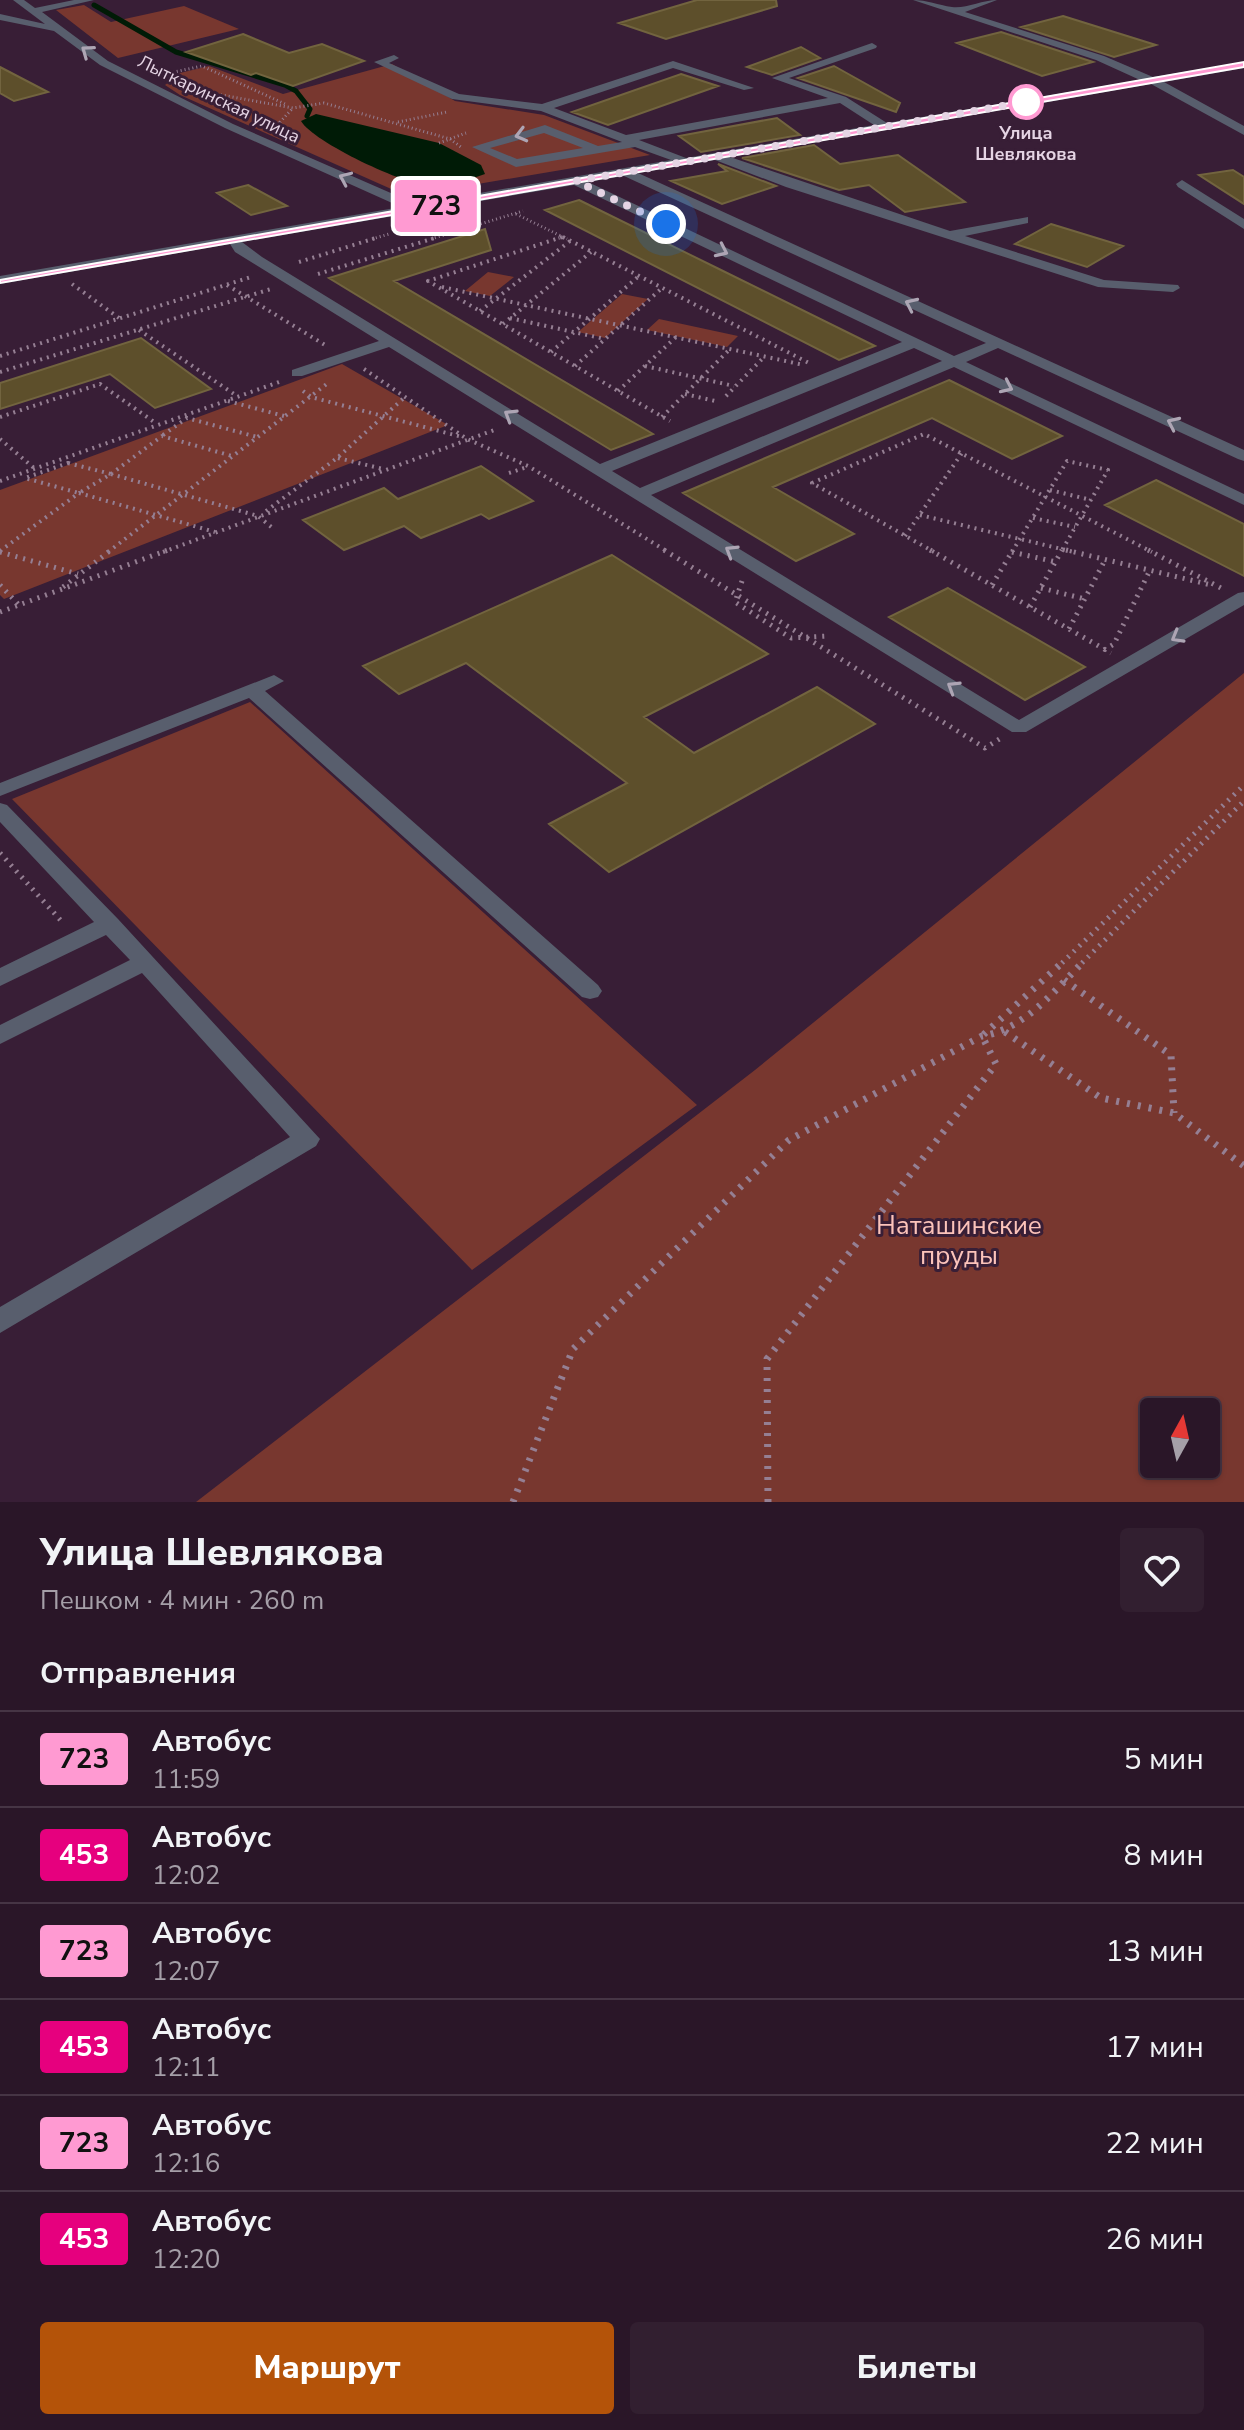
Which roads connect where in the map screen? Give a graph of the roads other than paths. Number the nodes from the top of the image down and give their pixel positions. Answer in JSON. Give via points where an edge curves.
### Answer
{"nodes":[{"id":1,"x":18,"y":0,"type":"edge"},
{"id":2,"x":89,"y":0,"type":"edge"},
{"id":3,"x":918,"y":0,"type":"edge"},
{"id":4,"x":992,"y":0,"type":"edge"},
{"id":5,"x":33,"y":11,"type":"junction"},
{"id":6,"x":957,"y":11,"type":"junction"},
{"id":7,"x":0,"y":17,"type":"edge"},
{"id":8,"x":60,"y":31,"type":"junction"},
{"id":9,"x":872,"y":46,"type":"dead end"},
{"id":10,"x":394,"y":58,"type":"dead end"},
{"id":11,"x":1244,"y":65,"type":"edge"},
{"id":12,"x":1147,"y":81,"type":"junction"},
{"id":13,"x":748,"y":88,"type":"dead end"},
{"id":14,"x":842,"y":99,"type":"junction"},
{"id":15,"x":543,"y":108,"type":"junction"},
{"id":16,"x":885,"y":127,"type":"junction"},
{"id":17,"x":1244,"y":131,"type":"edge"},
{"id":18,"x":630,"y":141,"type":"junction"},
{"id":19,"x":595,"y":149,"type":"junction"},
{"id":20,"x":716,"y":157,"type":"junction"},
{"id":21,"x":686,"y":162,"type":"junction"},
{"id":22,"x":625,"y":172,"type":"junction"},
{"id":23,"x":576,"y":181,"type":"junction"},
{"id":24,"x":1182,"y":184,"type":"dead end"},
{"id":25,"x":416,"y":209,"type":"junction"},
{"id":26,"x":1023,"y":220,"type":"dead end"},
{"id":27,"x":1242,"y":221,"type":"edge"},
{"id":28,"x":949,"y":234,"type":"junction"},
{"id":29,"x":234,"y":239,"type":"junction"},
{"id":30,"x":0,"y":280,"type":"edge"},
{"id":31,"x":1173,"y":288,"type":"dead end"},
{"id":32,"x":926,"y":333,"type":"junction"},
{"id":33,"x":391,"y":342,"type":"junction"},
{"id":34,"x":998,"y":343,"type":"junction"},
{"id":35,"x":955,"y":362,"type":"junction"},
{"id":36,"x":295,"y":380,"type":"road end"},
{"id":37,"x":1244,"y":456,"type":"edge"},
{"id":38,"x":599,"y":470,"type":"junction"},
{"id":39,"x":639,"y":494,"type":"junction"},
{"id":40,"x":1244,"y":500,"type":"edge"},
{"id":41,"x":1244,"y":597,"type":"edge"},
{"id":42,"x":274,"y":681,"type":"dead end"},
{"id":43,"x":252,"y":690,"type":"junction"},
{"id":44,"x":0,"y":790,"type":"edge"},
{"id":45,"x":0,"y":810,"type":"edge"},
{"id":46,"x":110,"y":924,"type":"junction"},
{"id":47,"x":145,"y":962,"type":"junction"},
{"id":48,"x":0,"y":978,"type":"edge"},
{"id":49,"x":590,"y":991,"type":"dead end"},
{"id":50,"x":0,"y":1035,"type":"edge"},
{"id":51,"x":0,"y":1321,"type":"edge"}],
"edges":[{"from":1,"to":5,"type":"street","name":"Лыткаринская улица"},
{"from":2,"to":5,"type":"street"},
{"from":3,"to":6,"type":"street"},
{"from":4,"to":6,"type":"street"},
{"from":5,"to":8,"type":"street","name":"Лыткаринская улица"},
{"from":6,"to":12,"type":"street","via":[[1100,58]]},
{"from":7,"to":8,"type":"street"},
{"from":25,"to":8,"type":"street","name":"Лыткаринская улица","one_way":true,"via":[[229,126],[104,63]]},
{"from":9,"to":14,"type":"street","via":[[778,78]]},
{"from":10,"to":15,"type":"street","via":[[379,62],[456,97]]},
{"from":11,"to":12,"type":"street"},
{"from":12,"to":16,"type":"street"},
{"from":12,"to":17,"type":"street","via":[[1182,94]]},
{"from":13,"to":15,"type":"street","via":[[673,64]]},
{"from":14,"to":16,"type":"street"},
{"from":14,"to":18,"type":"street"},
{"from":15,"to":18,"type":"street"},
{"from":16,"to":20,"type":"street"},
{"from":18,"to":19,"type":"street"},
{"from":18,"to":21,"type":"street"},
{"from":19,"to":19,"type":"street","one_way":true,"via":[[545,129],[478,147],[516,163]]},
{"from":20,"to":21,"type":"street"},
{"from":20,"to":28,"type":"street"},
{"from":21,"to":22,"type":"street"},
{"from":22,"to":23,"type":"street"},
{"from":32,"to":22,"type":"street","one_way":true},
{"from":23,"to":25,"type":"street"},
{"from":23,"to":32,"type":"street","one_way":true},
{"from":24,"to":27,"type":"street"},
{"from":25,"to":29,"type":"street"},
{"from":26,"to":28,"type":"street"},
{"from":28,"to":31,"type":"street","via":[[1103,284]]},
{"from":29,"to":30,"type":"street"},
{"from":29,"to":33,"type":"street","via":[[240,249]]},
{"from":32,"to":34,"type":"street"},
{"from":32,"to":35,"type":"street"},
{"from":32,"to":38,"type":"street"},
{"from":33,"to":36,"type":"street"},
{"from":38,"to":33,"type":"street","one_way":true},
{"from":34,"to":35,"type":"street"},
{"from":37,"to":34,"type":"street","one_way":true},
{"from":35,"to":39,"type":"street"},
{"from":35,"to":40,"type":"street","one_way":true},
{"from":38,"to":39,"type":"street"},
{"from":41,"to":39,"type":"street","one_way":true,"via":[[1019,728]]},
{"from":42,"to":43,"type":"street"},
{"from":43,"to":44,"type":"street"},
{"from":43,"to":49,"type":"street"},
{"from":45,"to":46,"type":"street"},
{"from":46,"to":47,"type":"street"},
{"from":46,"to":48,"type":"street"},
{"from":47,"to":50,"type":"street"},
{"from":47,"to":51,"type":"street","via":[[307,1139]]}]}
